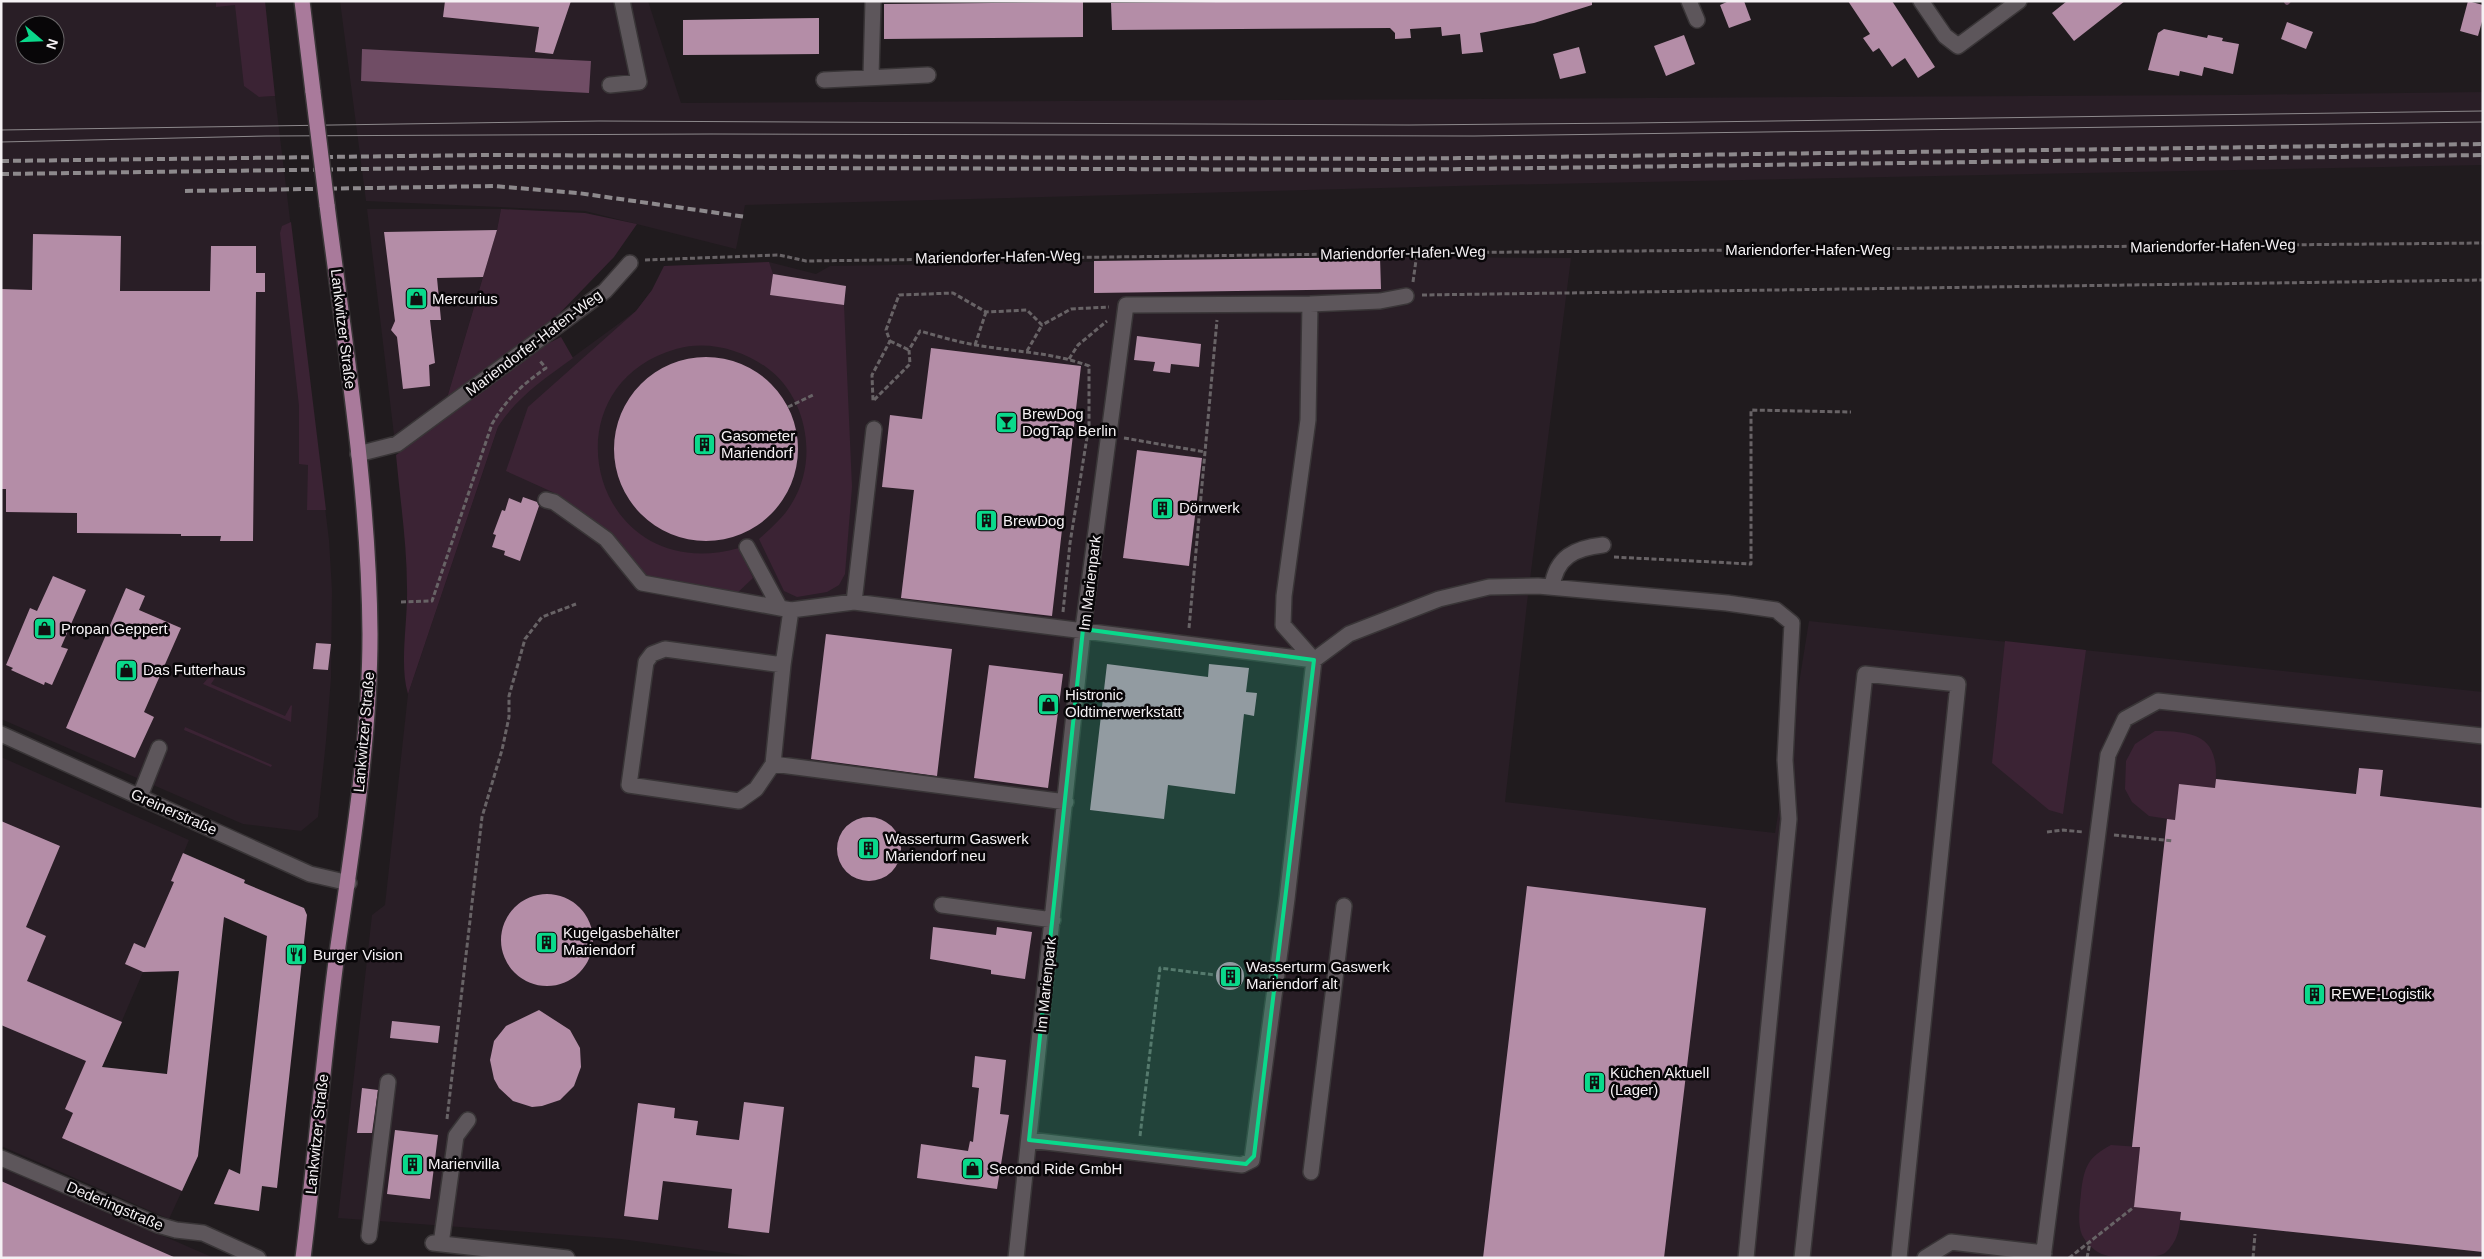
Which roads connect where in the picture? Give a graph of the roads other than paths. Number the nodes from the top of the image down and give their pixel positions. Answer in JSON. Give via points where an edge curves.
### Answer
{"nodes":[{"id":1,"x":302,"y":1,"type":"edge"},
{"id":2,"x":622,"y":1,"type":"edge"},
{"id":3,"x":873,"y":1,"type":"edge"},
{"id":4,"x":1689,"y":1,"type":"edge"},
{"id":5,"x":1921,"y":1,"type":"edge"},
{"id":6,"x":2019,"y":1,"type":"edge"},
{"id":7,"x":1697,"y":20,"type":"dead end"},
{"id":8,"x":928,"y":75,"type":"dead end"},
{"id":9,"x":871,"y":76,"type":"junction"},
{"id":10,"x":824,"y":80,"type":"dead end"},
{"id":11,"x":610,"y":84,"type":"dead end"},
{"id":12,"x":630,"y":263,"type":"road end"},
{"id":13,"x":1406,"y":296,"type":"road end"},
{"id":14,"x":1310,"y":304,"type":"junction"},
{"id":15,"x":874,"y":429,"type":"dead end"},
{"id":16,"x":358,"y":454,"type":"junction"},
{"id":17,"x":546,"y":500,"type":"dead end"},
{"id":18,"x":746,"y":547,"type":"dead end"},
{"id":19,"x":1606,"y":551,"type":"road end"},
{"id":20,"x":1552,"y":588,"type":"junction"},
{"id":21,"x":854,"y":602,"type":"junction"},
{"id":22,"x":786,"y":609,"type":"junction"},
{"id":23,"x":1072,"y":628,"type":"junction"},
{"id":24,"x":1314,"y":660,"type":"junction"},
{"id":25,"x":783,"y":665,"type":"junction"},
{"id":26,"x":1,"y":734,"type":"edge"},
{"id":27,"x":2483,"y":736,"type":"edge"},
{"id":28,"x":159,"y":748,"type":"dead end"},
{"id":29,"x":773,"y":764,"type":"junction"},
{"id":30,"x":140,"y":796,"type":"junction"},
{"id":31,"x":1066,"y":802,"type":"junction"},
{"id":32,"x":349,"y":883,"type":"junction"},
{"id":33,"x":942,"y":905,"type":"dead end"},
{"id":34,"x":1344,"y":906,"type":"dead end"},
{"id":35,"x":1053,"y":920,"type":"junction"},
{"id":36,"x":388,"y":1082,"type":"dead end"},
{"id":37,"x":468,"y":1120,"type":"dead end"},
{"id":38,"x":1028,"y":1140,"type":"junction"},
{"id":39,"x":1,"y":1158,"type":"edge"},
{"id":40,"x":1311,"y":1172,"type":"dead end"},
{"id":41,"x":369,"y":1236,"type":"dead end"},
{"id":42,"x":2044,"y":1256,"type":"edge"},
{"id":43,"x":258,"y":1258,"type":"edge"},
{"id":44,"x":303,"y":1258,"type":"edge"},
{"id":45,"x":568,"y":1258,"type":"edge"},
{"id":46,"x":1016,"y":1258,"type":"edge"},
{"id":47,"x":1746,"y":1258,"type":"edge"},
{"id":48,"x":1802,"y":1258,"type":"edge"},
{"id":49,"x":1898,"y":1258,"type":"edge"},
{"id":50,"x":1926,"y":1258,"type":"edge"}],
"edges":[{"from":1,"to":16,"type":"main road","name":"Lankwitzer Straße","bridge":true},
{"from":2,"to":11,"type":"street","via":[[639,82]]},
{"from":3,"to":9,"type":"street"},
{"from":4,"to":7,"type":"street"},
{"from":5,"to":6,"type":"street","via":[[1945,36],[1958,46]]},
{"from":8,"to":9,"type":"street"},
{"from":9,"to":10,"type":"street"},
{"from":12,"to":16,"type":"street","name":"Mariendorfer-Hafen-Weg","via":[[606,291],[404,439],[389,447]]},
{"from":13,"to":14,"type":"street","via":[[1380,301]]},
{"from":14,"to":23,"type":"street","name":"Im Marienpark","via":[[1126,305],[1109,435]]},
{"from":14,"to":24,"type":"street","via":[[1310,390],[1283,625]]},
{"from":15,"to":21,"type":"street"},
{"from":16,"to":32,"type":"main road","name":"Lankwitzer Straße","via":[[370,634],[364,736]]},
{"from":17,"to":22,"type":"street","via":[[554,502],[606,539],[642,582]]},
{"from":18,"to":22,"type":"street"},
{"from":19,"to":20,"type":"street","via":[[1572,551],[1563,559],[1553,578]]},
{"from":20,"to":24,"type":"street","via":[[1489,587],[1439,599],[1349,634]]},
{"from":20,"to":47,"type":"street","via":[[1776,610],[1792,623],[1785,760],[1790,819]]},
{"from":21,"to":22,"type":"street"},
{"from":21,"to":23,"type":"street"},
{"from":22,"to":25,"type":"street"},
{"from":23,"to":24,"type":"street"},
{"from":23,"to":31,"type":"street","name":"Im Marienpark","via":[[1080,658]]},
{"from":24,"to":38,"type":"street","via":[[1254,1156],[1249,1163],[1242,1165]]},
{"from":25,"to":29,"type":"street"},
{"from":25,"to":29,"type":"street","via":[[665,649],[652,654],[646,662],[629,786],[739,802],[756,790]]},
{"from":26,"to":30,"type":"street","name":"Greinerstraße"},
{"from":27,"to":42,"type":"street","via":[[2158,701],[2125,719],[2108,755]]},
{"from":28,"to":30,"type":"street"},
{"from":29,"to":31,"type":"street"},
{"from":30,"to":32,"type":"street","name":"Greinerstraße","via":[[310,874]]},
{"from":31,"to":35,"type":"street","name":"Im Marienpark"},
{"from":32,"to":44,"type":"main road","name":"Lankwitzer Straße","via":[[338,945]]},
{"from":33,"to":35,"type":"street"},
{"from":34,"to":40,"type":"street"},
{"from":35,"to":38,"type":"street","name":"Im Marienpark"},
{"from":36,"to":41,"type":"street"},
{"from":37,"to":45,"type":"street","via":[[456,1136],[437,1244]]},
{"from":38,"to":46,"type":"street","name":"Im Marienpark"},
{"from":39,"to":43,"type":"street","name":"Dederingstraße","via":[[158,1224],[203,1233]]},
{"from":42,"to":50,"type":"street","via":[[1952,1242]]},
{"from":48,"to":49,"type":"street","via":[[1865,674],[1958,684]]}]}
